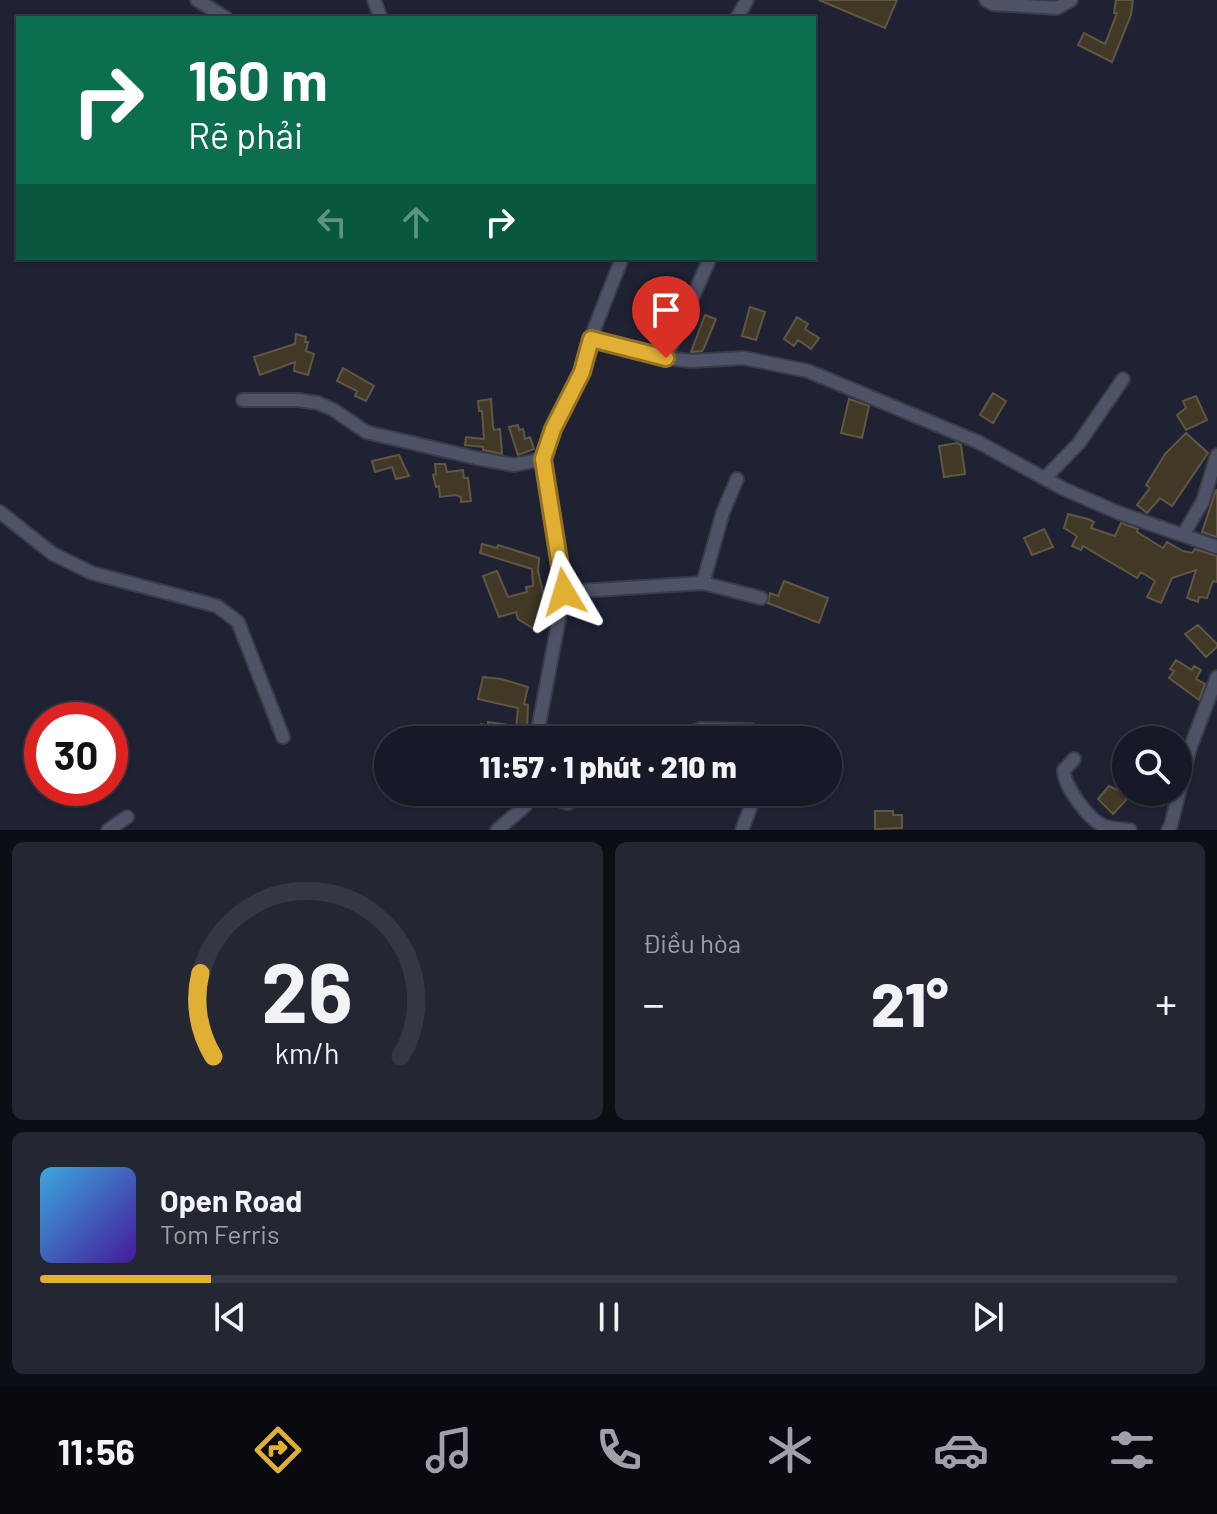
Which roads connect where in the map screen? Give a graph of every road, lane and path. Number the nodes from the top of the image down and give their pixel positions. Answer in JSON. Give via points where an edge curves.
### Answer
{"nodes":[{"id":1,"x":197,"y":0,"type":"edge"},
{"id":2,"x":986,"y":0,"type":"edge"},
{"id":3,"x":1071,"y":0,"type":"edge"},
{"id":4,"x":223,"y":16,"type":"edge"},
{"id":5,"x":621,"y":260,"type":"edge"},
{"id":6,"x":709,"y":260,"type":"edge"},
{"id":7,"x":591,"y":339,"type":"junction"},
{"id":8,"x":666,"y":358,"type":"junction"},
{"id":9,"x":1123,"y":379,"type":"dead end"},
{"id":10,"x":243,"y":400,"type":"dead end"},
{"id":11,"x":1217,"y":455,"type":"edge"},
{"id":12,"x":543,"y":459,"type":"junction"},
{"id":13,"x":1045,"y":478,"type":"junction"},
{"id":14,"x":737,"y":479,"type":"dead end"},
{"id":15,"x":0,"y":512,"type":"edge"},
{"id":16,"x":1183,"y":535,"type":"junction"},
{"id":17,"x":1217,"y":547,"type":"edge"},
{"id":18,"x":703,"y":583,"type":"junction"},
{"id":19,"x":564,"y":592,"type":"junction"},
{"id":20,"x":761,"y":598,"type":"dead end"},
{"id":21,"x":1217,"y":677,"type":"edge"},
{"id":22,"x":538,"y":726,"type":"edge"},
{"id":23,"x":283,"y":737,"type":"dead end"},
{"id":24,"x":1074,"y":759,"type":"dead end"},
{"id":25,"x":525,"y":806,"type":"edge"},
{"id":26,"x":751,"y":806,"type":"edge"},
{"id":27,"x":127,"y":817,"type":"dead end"},
{"id":28,"x":108,"y":830,"type":"edge"},
{"id":29,"x":497,"y":830,"type":"edge"},
{"id":30,"x":742,"y":830,"type":"edge"},
{"id":31,"x":1130,"y":830,"type":"edge"},
{"id":32,"x":1168,"y":830,"type":"edge"}],
"edges":[{"from":1,"to":4,"type":"street"},
{"from":2,"to":3,"type":"street","via":[[1057,8]]},
{"from":5,"to":7,"type":"street"},
{"from":6,"to":8,"type":"street"},
{"from":7,"to":8,"type":"street"},
{"from":7,"to":12,"type":"street"},
{"from":8,"to":13,"type":"street","via":[[744,358],[808,371],[978,442]]},
{"from":9,"to":13,"type":"street","via":[[1079,443]]},
{"from":10,"to":12,"type":"street","via":[[318,403],[366,432],[476,458],[514,465]]},
{"from":11,"to":16,"type":"street","via":[[1203,501]]},
{"from":12,"to":19,"type":"street"},
{"from":13,"to":16,"type":"street","via":[[1119,513]]},
{"from":14,"to":18,"type":"street"},
{"from":15,"to":23,"type":"street","via":[[53,554],[92,573],[217,606],[238,622]]},
{"from":16,"to":17,"type":"street"},
{"from":18,"to":19,"type":"street"},
{"from":18,"to":20,"type":"street"},
{"from":19,"to":22,"type":"street"},
{"from":21,"to":32,"type":"street","via":[[1189,751]]},
{"from":24,"to":31,"type":"street","via":[[1063,778],[1089,816],[1105,827]]},
{"from":25,"to":29,"type":"street"},
{"from":26,"to":30,"type":"street"},
{"from":27,"to":28,"type":"street"}]}
